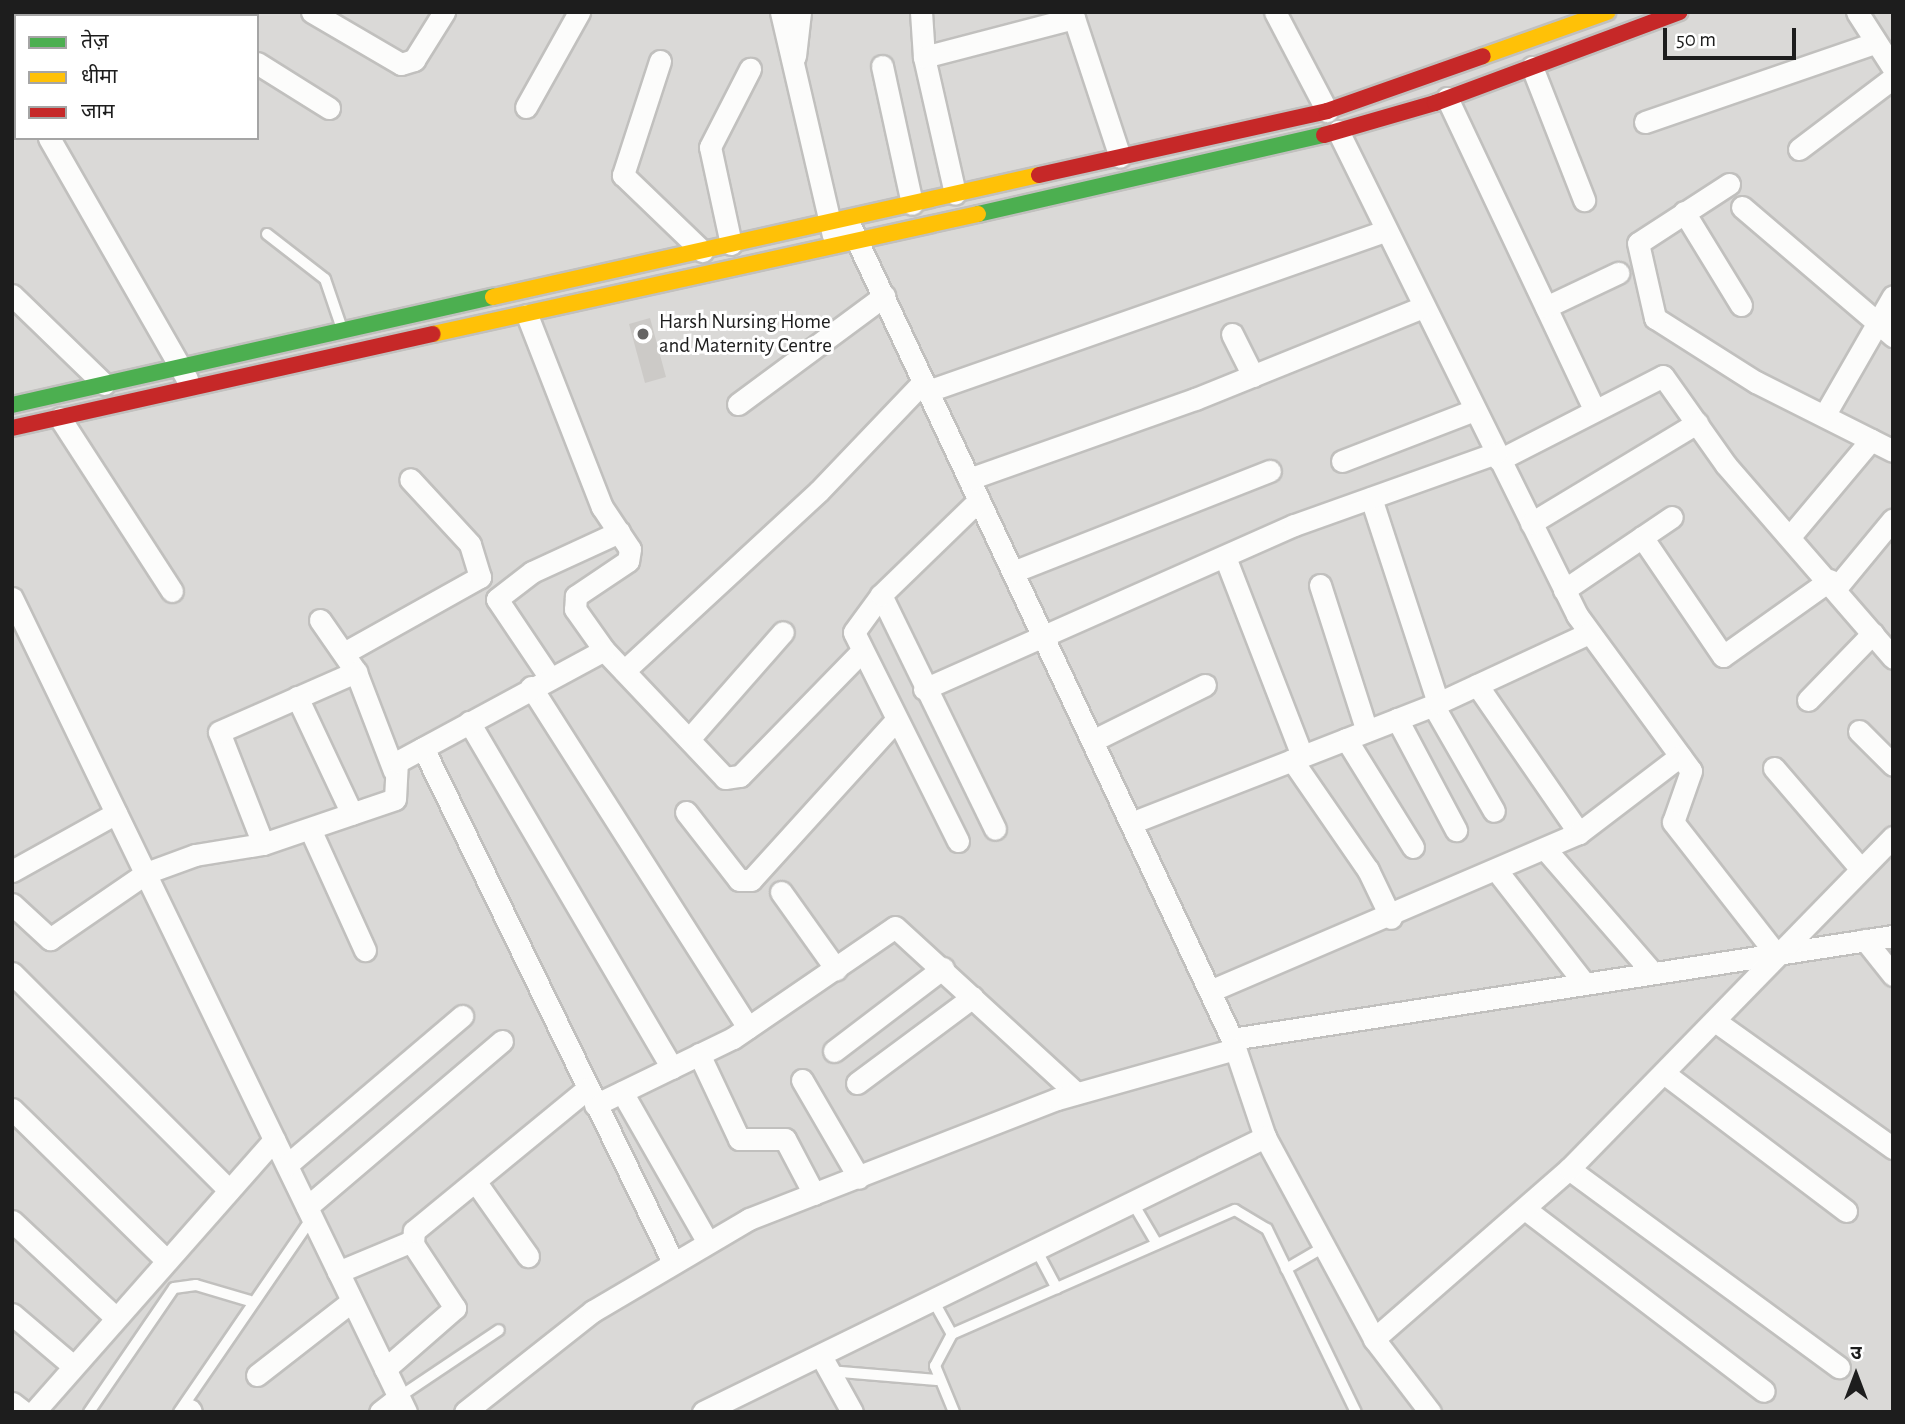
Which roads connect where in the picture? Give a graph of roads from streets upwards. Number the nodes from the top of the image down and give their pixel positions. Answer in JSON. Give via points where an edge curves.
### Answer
{"nodes":[{"id":1,"x":312,"y":12,"type":"edge"},
{"id":2,"x":444,"y":12,"type":"edge"},
{"id":3,"x":579,"y":12,"type":"edge"},
{"id":4,"x":781,"y":12,"type":"edge"},
{"id":5,"x":800,"y":12,"type":"edge"},
{"id":6,"x":921,"y":12,"type":"edge"},
{"id":7,"x":1275,"y":12,"type":"edge"},
{"id":8,"x":1607,"y":12,"type":"edge"},
{"id":9,"x":1680,"y":12,"type":"edge"},
{"id":10,"x":1857,"y":12,"type":"edge"},
{"id":11,"x":1652,"y":17,"type":"edge"},
{"id":12,"x":1875,"y":43,"type":"junction"},
{"id":13,"x":795,"y":56,"type":"junction"},
{"id":14,"x":924,"y":57,"type":"junction"},
{"id":15,"x":660,"y":61,"type":"dead end"},
{"id":16,"x":259,"y":64,"type":"edge"},
{"id":17,"x":882,"y":66,"type":"dead end"},
{"id":18,"x":1532,"y":67,"type":"junction"},
{"id":19,"x":1893,"y":68,"type":"edge"},
{"id":20,"x":750,"y":69,"type":"dead end"},
{"id":21,"x":1893,"y":78,"type":"edge"},
{"id":22,"x":1447,"y":98,"type":"junction"},
{"id":23,"x":526,"y":107,"type":"dead end"},
{"id":24,"x":329,"y":108,"type":"dead end"},
{"id":25,"x":1327,"y":111,"type":"junction"},
{"id":26,"x":1645,"y":122,"type":"dead end"},
{"id":27,"x":1338,"y":131,"type":"junction"},
{"id":28,"x":50,"y":140,"type":"edge"},
{"id":29,"x":1799,"y":149,"type":"dead end"},
{"id":30,"x":1120,"y":157,"type":"junction"},
{"id":31,"x":1729,"y":184,"type":"dead end"},
{"id":32,"x":955,"y":194,"type":"junction"},
{"id":33,"x":1584,"y":200,"type":"dead end"},
{"id":34,"x":912,"y":204,"type":"junction"},
{"id":35,"x":1742,"y":207,"type":"dead end"},
{"id":36,"x":1684,"y":212,"type":"junction"},
{"id":37,"x":838,"y":220,"type":"junction"},
{"id":38,"x":1386,"y":231,"type":"junction"},
{"id":39,"x":859,"y":243,"type":"junction"},
{"id":40,"x":731,"y":244,"type":"junction"},
{"id":41,"x":836,"y":247,"type":"junction"},
{"id":42,"x":702,"y":251,"type":"junction"},
{"id":43,"x":1618,"y":273,"type":"dead end"},
{"id":44,"x":555,"y":284,"type":"junction"},
{"id":45,"x":12,"y":295,"type":"edge"},
{"id":46,"x":884,"y":296,"type":"junction"},
{"id":47,"x":1893,"y":296,"type":"edge"},
{"id":48,"x":1741,"y":305,"type":"dead end"},
{"id":49,"x":562,"y":307,"type":"junction"},
{"id":50,"x":1423,"y":307,"type":"junction"},
{"id":51,"x":1546,"y":307,"type":"junction"},
{"id":52,"x":527,"y":315,"type":"junction"},
{"id":53,"x":1885,"y":330,"type":"edge"},
{"id":54,"x":1232,"y":334,"type":"dead end"},
{"id":55,"x":180,"y":366,"type":"junction"},
{"id":56,"x":1253,"y":376,"type":"junction"},
{"id":57,"x":104,"y":384,"type":"junction"},
{"id":58,"x":926,"y":386,"type":"junction"},
{"id":59,"x":193,"y":389,"type":"junction"},
{"id":60,"x":737,"y":404,"type":"dead end"},
{"id":61,"x":12,"y":405,"type":"edge"},
{"id":62,"x":1594,"y":409,"type":"junction"},
{"id":63,"x":1474,"y":410,"type":"junction"},
{"id":64,"x":1824,"y":416,"type":"junction"},
{"id":65,"x":60,"y":418,"type":"junction"},
{"id":66,"x":1697,"y":423,"type":"junction"},
{"id":67,"x":12,"y":428,"type":"edge"},
{"id":68,"x":1871,"y":440,"type":"junction"},
{"id":69,"x":1893,"y":451,"type":"edge"},
{"id":70,"x":1497,"y":457,"type":"junction"},
{"id":71,"x":1342,"y":461,"type":"dead end"},
{"id":72,"x":1270,"y":471,"type":"dead end"},
{"id":73,"x":410,"y":479,"type":"dead end"},
{"id":74,"x":969,"y":479,"type":"junction"},
{"id":75,"x":1371,"y":498,"type":"junction"},
{"id":76,"x":979,"y":500,"type":"junction"},
{"id":77,"x":1672,"y":517,"type":"dead end"},
{"id":78,"x":1893,"y":519,"type":"edge"},
{"id":79,"x":1531,"y":523,"type":"junction"},
{"id":80,"x":619,"y":532,"type":"junction"},
{"id":81,"x":1792,"y":534,"type":"junction"},
{"id":82,"x":1643,"y":537,"type":"junction"},
{"id":83,"x":1224,"y":557,"type":"junction"},
{"id":84,"x":1013,"y":572,"type":"junction"},
{"id":85,"x":1833,"y":584,"type":"junction"},
{"id":86,"x":1320,"y":585,"type":"dead end"},
{"id":87,"x":1564,"y":590,"type":"junction"},
{"id":88,"x":172,"y":591,"type":"dead end"},
{"id":89,"x":881,"y":595,"type":"junction"},
{"id":90,"x":12,"y":597,"type":"edge"},
{"id":91,"x":320,"y":620,"type":"dead end"},
{"id":92,"x":19,"y":632,"type":"edge"},
{"id":93,"x":783,"y":632,"type":"dead end"},
{"id":94,"x":1589,"y":633,"type":"junction"},
{"id":95,"x":1044,"y":639,"type":"junction"},
{"id":96,"x":1884,"y":640,"type":"edge"},
{"id":97,"x":604,"y":650,"type":"junction"},
{"id":98,"x":861,"y":652,"type":"junction"},
{"id":99,"x":344,"y":653,"type":"junction"},
{"id":100,"x":624,"y":670,"type":"junction"},
{"id":101,"x":356,"y":672,"type":"junction"},
{"id":102,"x":540,"y":682,"type":"junction"},
{"id":103,"x":1205,"y":685,"type":"dead end"},
{"id":104,"x":1477,"y":685,"type":"junction"},
{"id":105,"x":924,"y":690,"type":"junction"},
{"id":106,"x":297,"y":696,"type":"junction"},
{"id":107,"x":1808,"y":700,"type":"dead end"},
{"id":108,"x":1436,"y":704,"type":"junction"},
{"id":109,"x":1397,"y":719,"type":"junction"},
{"id":110,"x":896,"y":720,"type":"junction"},
{"id":111,"x":470,"y":722,"type":"junction"},
{"id":112,"x":1367,"y":731,"type":"junction"},
{"id":113,"x":1859,"y":731,"type":"dead end"},
{"id":114,"x":689,"y":739,"type":"junction"},
{"id":115,"x":1346,"y":739,"type":"junction"},
{"id":116,"x":1092,"y":741,"type":"junction"},
{"id":117,"x":423,"y":748,"type":"junction"},
{"id":118,"x":1680,"y":756,"type":"junction"},
{"id":119,"x":1297,"y":758,"type":"junction"},
{"id":120,"x":1893,"y":765,"type":"edge"},
{"id":121,"x":1774,"y":768,"type":"dead end"},
{"id":122,"x":394,"y":771,"type":"junction"},
{"id":123,"x":1494,"y":811,"type":"dead end"},
{"id":124,"x":686,"y":812,"type":"dead end"},
{"id":125,"x":116,"y":813,"type":"junction"},
{"id":126,"x":352,"y":814,"type":"junction"},
{"id":127,"x":1131,"y":823,"type":"junction"},
{"id":128,"x":310,"y":829,"type":"junction"},
{"id":129,"x":995,"y":829,"type":"dead end"},
{"id":130,"x":1456,"y":830,"type":"dead end"},
{"id":131,"x":1579,"y":833,"type":"junction"},
{"id":132,"x":1893,"y":836,"type":"edge"},
{"id":133,"x":958,"y":841,"type":"dead end"},
{"id":134,"x":263,"y":844,"type":"junction"},
{"id":135,"x":1413,"y":847,"type":"dead end"},
{"id":136,"x":1546,"y":850,"type":"junction"},
{"id":137,"x":1861,"y":869,"type":"junction"},
{"id":138,"x":12,"y":871,"type":"edge"},
{"id":139,"x":1497,"y":871,"type":"junction"},
{"id":140,"x":146,"y":873,"type":"junction"},
{"id":141,"x":780,"y":892,"type":"dead end"},
{"id":142,"x":14,"y":909,"type":"edge"},
{"id":143,"x":1391,"y":918,"type":"junction"},
{"id":144,"x":1893,"y":936,"type":"edge"},
{"id":145,"x":1865,"y":940,"type":"junction"},
{"id":146,"x":365,"y":950,"type":"dead end"},
{"id":147,"x":1777,"y":954,"type":"junction"},
{"id":148,"x":943,"y":968,"type":"junction"},
{"id":149,"x":836,"y":969,"type":"junction"},
{"id":150,"x":12,"y":973,"type":"edge"},
{"id":151,"x":1653,"y":973,"type":"junction"},
{"id":152,"x":1893,"y":975,"type":"edge"},
{"id":153,"x":1585,"y":984,"type":"junction"},
{"id":154,"x":1210,"y":991,"type":"junction"},
{"id":155,"x":974,"y":997,"type":"junction"},
{"id":156,"x":462,"y":1016,"type":"dead end"},
{"id":157,"x":1715,"y":1021,"type":"junction"},
{"id":158,"x":748,"y":1028,"type":"junction"},
{"id":159,"x":502,"y":1041,"type":"dead end"},
{"id":160,"x":1234,"y":1044,"type":"junction"},
{"id":161,"x":834,"y":1051,"type":"dead end"},
{"id":162,"x":699,"y":1054,"type":"junction"},
{"id":163,"x":672,"y":1068,"type":"junction"},
{"id":164,"x":1665,"y":1074,"type":"junction"},
{"id":165,"x":802,"y":1080,"type":"dead end"},
{"id":166,"x":858,"y":1083,"type":"dead end"},
{"id":167,"x":622,"y":1091,"type":"junction"},
{"id":168,"x":1076,"y":1093,"type":"junction"},
{"id":169,"x":591,"y":1097,"type":"junction"},
{"id":170,"x":12,"y":1109,"type":"edge"},
{"id":171,"x":1265,"y":1138,"type":"junction"},
{"id":172,"x":274,"y":1140,"type":"junction"},
{"id":173,"x":1893,"y":1148,"type":"edge"},
{"id":174,"x":287,"y":1165,"type":"junction"},
{"id":175,"x":1569,"y":1169,"type":"junction"},
{"id":176,"x":859,"y":1178,"type":"junction"},
{"id":177,"x":475,"y":1181,"type":"junction"},
{"id":178,"x":229,"y":1190,"type":"junction"},
{"id":179,"x":814,"y":1194,"type":"junction"},
{"id":180,"x":1525,"y":1209,"type":"junction"},
{"id":181,"x":1846,"y":1211,"type":"dead end"},
{"id":182,"x":310,"y":1212,"type":"junction"},
{"id":183,"x":12,"y":1221,"type":"edge"},
{"id":184,"x":412,"y":1241,"type":"junction"},
{"id":185,"x":707,"y":1241,"type":"junction"},
{"id":186,"x":528,"y":1256,"type":"dead end"},
{"id":187,"x":166,"y":1260,"type":"junction"},
{"id":188,"x":673,"y":1262,"type":"junction"},
{"id":189,"x":338,"y":1272,"type":"junction"},
{"id":190,"x":352,"y":1301,"type":"junction"},
{"id":191,"x":12,"y":1314,"type":"edge"},
{"id":192,"x":115,"y":1317,"type":"junction"},
{"id":193,"x":1374,"y":1339,"type":"junction"},
{"id":194,"x":825,"y":1363,"type":"junction"},
{"id":195,"x":73,"y":1366,"type":"junction"},
{"id":196,"x":1839,"y":1367,"type":"dead end"},
{"id":197,"x":385,"y":1369,"type":"junction"},
{"id":198,"x":257,"y":1375,"type":"dead end"},
{"id":199,"x":1764,"y":1391,"type":"dead end"},
{"id":200,"x":12,"y":1402,"type":"edge"},
{"id":201,"x":402,"y":1405,"type":"edge"},
{"id":202,"x":24,"y":1412,"type":"edge"},
{"id":203,"x":34,"y":1412,"type":"edge"},
{"id":204,"x":380,"y":1412,"type":"edge"},
{"id":205,"x":465,"y":1412,"type":"edge"},
{"id":206,"x":703,"y":1412,"type":"edge"},
{"id":207,"x":852,"y":1412,"type":"edge"},
{"id":208,"x":1430,"y":1412,"type":"edge"}],
"edges":[{"from":1,"to":2,"type":"street","via":[[408,64]]},
{"from":3,"to":23,"type":"street"},
{"from":4,"to":13,"type":"street"},
{"from":5,"to":13,"type":"street"},
{"from":6,"to":14,"type":"street"},
{"from":7,"to":25,"type":"street"},
{"from":8,"to":25,"type":"street"},
{"from":9,"to":11,"type":"street"},
{"from":10,"to":12,"type":"street"},
{"from":11,"to":18,"type":"street"},
{"from":12,"to":19,"type":"street"},
{"from":12,"to":26,"type":"street"},
{"from":13,"to":37,"type":"street"},
{"from":14,"to":30,"type":"street","via":[[1074,18]]},
{"from":14,"to":32,"type":"street"},
{"from":15,"to":42,"type":"street","via":[[623,175]]},
{"from":16,"to":24,"type":"street"},
{"from":17,"to":34,"type":"street"},
{"from":18,"to":22,"type":"street"},
{"from":18,"to":33,"type":"street"},
{"from":20,"to":40,"type":"street","via":[[710,147]]},
{"from":21,"to":29,"type":"street"},
{"from":22,"to":27,"type":"street"},
{"from":22,"to":51,"type":"street"},
{"from":25,"to":30,"type":"street"},
{"from":27,"to":38,"type":"street"},
{"from":27,"to":39,"type":"street"},
{"from":28,"to":55,"type":"street"},
{"from":30,"to":32,"type":"street"},
{"from":31,"to":36,"type":"street"},
{"from":32,"to":34,"type":"street"},
{"from":34,"to":37,"type":"street"},
{"from":35,"to":53,"type":"street"},
{"from":36,"to":48,"type":"street"},
{"from":36,"to":64,"type":"street","via":[[1638,243],[1655,318]]},
{"from":37,"to":39,"type":"street"},
{"from":37,"to":40,"type":"street"},
{"from":37,"to":41,"type":"street"},
{"from":38,"to":50,"type":"street"},
{"from":38,"to":58,"type":"street"},
{"from":39,"to":41,"type":"street"},
{"from":39,"to":46,"type":"street"},
{"from":40,"to":42,"type":"street"},
{"from":41,"to":49,"type":"street"},
{"from":42,"to":44,"type":"street"},
{"from":43,"to":51,"type":"street"},
{"from":44,"to":49,"type":"street"},
{"from":44,"to":55,"type":"street"},
{"from":45,"to":57,"type":"street"},
{"from":46,"to":58,"type":"street"},
{"from":46,"to":60,"type":"street"},
{"from":47,"to":53,"type":"street"},
{"from":49,"to":52,"type":"street"},
{"from":50,"to":56,"type":"street"},
{"from":50,"to":63,"type":"street"},
{"from":51,"to":62,"type":"street"},
{"from":52,"to":59,"type":"street"},
{"from":52,"to":80,"type":"street","via":[[603,507]]},
{"from":53,"to":64,"type":"street"},
{"from":54,"to":56,"type":"street"},
{"from":55,"to":57,"type":"street"},
{"from":55,"to":59,"type":"street"},
{"from":56,"to":74,"type":"street"},
{"from":57,"to":61,"type":"street"},
{"from":58,"to":74,"type":"street"},
{"from":58,"to":100,"type":"street"},
{"from":59,"to":65,"type":"street"},
{"from":62,"to":66,"type":"street","via":[[1662,376]]},
{"from":62,"to":70,"type":"street"},
{"from":63,"to":70,"type":"street"},
{"from":63,"to":71,"type":"street"},
{"from":64,"to":68,"type":"street"},
{"from":65,"to":67,"type":"street"},
{"from":65,"to":88,"type":"street"},
{"from":66,"to":79,"type":"street"},
{"from":66,"to":81,"type":"street","via":[[1726,465]]},
{"from":68,"to":69,"type":"street"},
{"from":68,"to":81,"type":"street"},
{"from":70,"to":75,"type":"street"},
{"from":70,"to":79,"type":"street"},
{"from":72,"to":84,"type":"street"},
{"from":73,"to":99,"type":"street","via":[[470,544],[480,577]]},
{"from":74,"to":76,"type":"street"},
{"from":75,"to":83,"type":"street"},
{"from":75,"to":108,"type":"street"},
{"from":76,"to":84,"type":"street"},
{"from":76,"to":89,"type":"street"},
{"from":77,"to":82,"type":"street"},
{"from":78,"to":85,"type":"street"},
{"from":79,"to":87,"type":"street"},
{"from":80,"to":97,"type":"street","via":[[630,549],[628,561],[573,601]]},
{"from":80,"to":102,"type":"street","via":[[532,572],[497,599]]},
{"from":81,"to":85,"type":"street"},
{"from":82,"to":85,"type":"street","via":[[1723,656]]},
{"from":82,"to":87,"type":"street"},
{"from":83,"to":95,"type":"street"},
{"from":83,"to":119,"type":"street"},
{"from":84,"to":95,"type":"street"},
{"from":85,"to":96,"type":"street"},
{"from":86,"to":112,"type":"street"},
{"from":87,"to":94,"type":"street"},
{"from":89,"to":98,"type":"street","via":[[854,632]]},
{"from":89,"to":105,"type":"street"},
{"from":90,"to":92,"type":"street"},
{"from":91,"to":99,"type":"street"},
{"from":92,"to":125,"type":"street"},
{"from":93,"to":114,"type":"street"},
{"from":94,"to":104,"type":"street"},
{"from":94,"to":118,"type":"street"},
{"from":95,"to":105,"type":"street"},
{"from":95,"to":116,"type":"street"},
{"from":96,"to":107,"type":"street"},
{"from":97,"to":100,"type":"street"},
{"from":97,"to":102,"type":"street"},
{"from":98,"to":110,"type":"street"},
{"from":98,"to":114,"type":"street","via":[[740,776],[725,778]]},
{"from":99,"to":101,"type":"street"},
{"from":100,"to":114,"type":"street"},
{"from":101,"to":106,"type":"street"},
{"from":101,"to":122,"type":"street"},
{"from":102,"to":111,"type":"street"},
{"from":102,"to":158,"type":"street"},
{"from":103,"to":116,"type":"street"},
{"from":104,"to":108,"type":"street"},
{"from":104,"to":131,"type":"street"},
{"from":105,"to":129,"type":"street"},
{"from":106,"to":126,"type":"street"},
{"from":106,"to":134,"type":"street","via":[[219,732]]},
{"from":108,"to":109,"type":"street"},
{"from":108,"to":123,"type":"street"},
{"from":109,"to":112,"type":"street"},
{"from":109,"to":130,"type":"street"},
{"from":110,"to":124,"type":"street","via":[[751,880],[738,880]]},
{"from":110,"to":133,"type":"street"},
{"from":111,"to":117,"type":"street"},
{"from":111,"to":163,"type":"street"},
{"from":112,"to":115,"type":"street"},
{"from":113,"to":120,"type":"street"},
{"from":115,"to":119,"type":"street"},
{"from":115,"to":135,"type":"street"},
{"from":116,"to":127,"type":"street"},
{"from":117,"to":122,"type":"street"},
{"from":117,"to":169,"type":"street"},
{"from":118,"to":131,"type":"street"},
{"from":118,"to":147,"type":"street","via":[[1693,776],[1673,808],[1673,822]]},
{"from":119,"to":127,"type":"street"},
{"from":119,"to":143,"type":"street","via":[[1368,870]]},
{"from":121,"to":137,"type":"street"},
{"from":122,"to":126,"type":"street","via":[[399,795]]},
{"from":125,"to":138,"type":"street"},
{"from":125,"to":140,"type":"street"},
{"from":126,"to":128,"type":"street"},
{"from":127,"to":154,"type":"street"},
{"from":128,"to":134,"type":"street"},
{"from":128,"to":146,"type":"street"},
{"from":131,"to":136,"type":"street"},
{"from":132,"to":137,"type":"street"},
{"from":134,"to":140,"type":"street","via":[[195,855]]},
{"from":136,"to":139,"type":"street"},
{"from":136,"to":151,"type":"street"},
{"from":137,"to":147,"type":"street"},
{"from":139,"to":143,"type":"street"},
{"from":139,"to":153,"type":"street"},
{"from":140,"to":142,"type":"street","via":[[50,939]]},
{"from":140,"to":172,"type":"street"},
{"from":141,"to":149,"type":"street"},
{"from":143,"to":154,"type":"street"},
{"from":144,"to":145,"type":"street"},
{"from":145,"to":147,"type":"street"},
{"from":145,"to":152,"type":"street"},
{"from":147,"to":151,"type":"street"},
{"from":147,"to":157,"type":"street"},
{"from":148,"to":149,"type":"street","via":[[895,927]]},
{"from":148,"to":155,"type":"street"},
{"from":148,"to":161,"type":"street"},
{"from":149,"to":158,"type":"street"},
{"from":150,"to":178,"type":"street"},
{"from":151,"to":153,"type":"street"},
{"from":153,"to":160,"type":"street"},
{"from":154,"to":160,"type":"street"},
{"from":155,"to":166,"type":"street"},
{"from":155,"to":168,"type":"street"},
{"from":156,"to":174,"type":"street"},
{"from":157,"to":164,"type":"street"},
{"from":157,"to":173,"type":"street"},
{"from":158,"to":162,"type":"street"},
{"from":159,"to":182,"type":"street"},
{"from":160,"to":168,"type":"street"},
{"from":160,"to":171,"type":"street"},
{"from":162,"to":163,"type":"street"},
{"from":162,"to":179,"type":"street","via":[[739,1139],[785,1139]]},
{"from":163,"to":167,"type":"street"},
{"from":164,"to":175,"type":"street"},
{"from":164,"to":181,"type":"street"},
{"from":165,"to":176,"type":"street"},
{"from":167,"to":169,"type":"street"},
{"from":167,"to":185,"type":"street"},
{"from":168,"to":176,"type":"street"},
{"from":169,"to":177,"type":"street"},
{"from":169,"to":188,"type":"street"},
{"from":170,"to":187,"type":"street"},
{"from":171,"to":193,"type":"street"},
{"from":171,"to":194,"type":"street","via":[[934,1302]]},
{"from":172,"to":174,"type":"street"},
{"from":172,"to":178,"type":"street"},
{"from":174,"to":182,"type":"street"},
{"from":175,"to":180,"type":"street"},
{"from":175,"to":196,"type":"street"},
{"from":176,"to":179,"type":"street"},
{"from":177,"to":184,"type":"street","via":[[414,1231]]},
{"from":177,"to":186,"type":"street"},
{"from":178,"to":187,"type":"street"},
{"from":179,"to":185,"type":"street"},
{"from":180,"to":193,"type":"street"},
{"from":180,"to":199,"type":"street"},
{"from":182,"to":189,"type":"street"},
{"from":183,"to":192,"type":"street"},
{"from":184,"to":189,"type":"street"},
{"from":184,"to":197,"type":"street","via":[[455,1308]]},
{"from":185,"to":188,"type":"street"},
{"from":187,"to":192,"type":"street"},
{"from":188,"to":205,"type":"street","via":[[593,1311]]},
{"from":189,"to":190,"type":"street"},
{"from":190,"to":197,"type":"street"},
{"from":190,"to":198,"type":"street"},
{"from":191,"to":195,"type":"street"},
{"from":192,"to":195,"type":"street"},
{"from":193,"to":208,"type":"street"},
{"from":194,"to":206,"type":"street"},
{"from":194,"to":207,"type":"street"},
{"from":195,"to":203,"type":"street"},
{"from":197,"to":201,"type":"street"},
{"from":200,"to":202,"type":"street"},
{"from":201,"to":204,"type":"street"}]}
